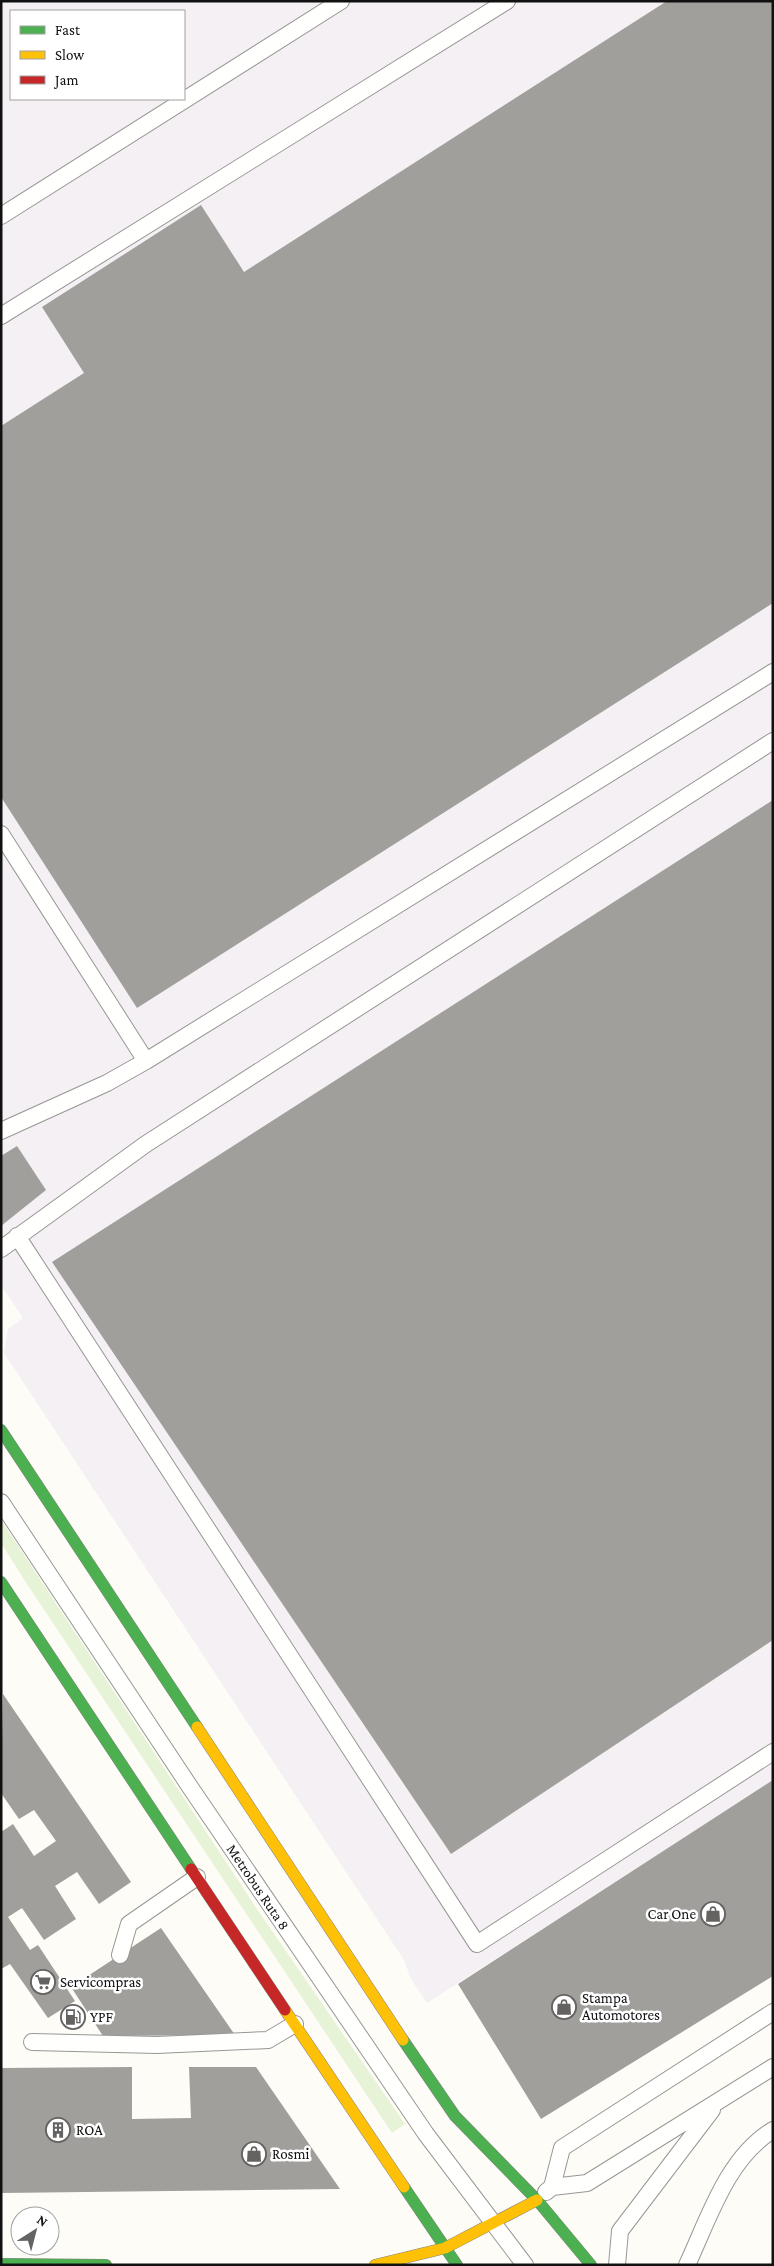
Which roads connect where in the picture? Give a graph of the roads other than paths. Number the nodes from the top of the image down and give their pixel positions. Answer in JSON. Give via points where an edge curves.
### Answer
{"nodes":[{"id":1,"x":341,"y":1,"type":"edge"},
{"id":2,"x":507,"y":1,"type":"edge"},
{"id":3,"x":184,"y":100,"type":"edge"},
{"id":4,"x":185,"y":100,"type":"edge"},
{"id":5,"x":1,"y":216,"type":"edge"},
{"id":6,"x":1,"y":316,"type":"edge"},
{"id":7,"x":773,"y":672,"type":"edge"},
{"id":8,"x":773,"y":741,"type":"edge"},
{"id":9,"x":1,"y":834,"type":"edge"},
{"id":10,"x":146,"y":1061,"type":"junction"},
{"id":11,"x":1,"y":1131,"type":"edge"},
{"id":12,"x":17,"y":1236,"type":"junction"},
{"id":13,"x":1,"y":1249,"type":"edge"},
{"id":14,"x":1,"y":1430,"type":"edge"},
{"id":15,"x":1,"y":1502,"type":"edge"},
{"id":16,"x":4,"y":1584,"type":"edge"},
{"id":17,"x":773,"y":1752,"type":"edge"},
{"id":18,"x":197,"y":1877,"type":"junction"},
{"id":19,"x":120,"y":1955,"type":"dead end"},
{"id":20,"x":773,"y":2012,"type":"edge"},
{"id":21,"x":295,"y":2024,"type":"junction"},
{"id":22,"x":32,"y":2042,"type":"dead end"},
{"id":23,"x":773,"y":2067,"type":"edge"},
{"id":24,"x":718,"y":2102,"type":"junction"},
{"id":25,"x":773,"y":2130,"type":"edge"},
{"id":26,"x":552,"y":2187,"type":"junction"},
{"id":27,"x":537,"y":2200,"type":"junction"},
{"id":28,"x":495,"y":2224,"type":"junction"},
{"id":29,"x":445,"y":2248,"type":"junction"},
{"id":30,"x":1,"y":2264,"type":"edge"},
{"id":31,"x":106,"y":2265,"type":"edge"},
{"id":32,"x":376,"y":2265,"type":"edge"},
{"id":33,"x":457,"y":2265,"type":"edge"},
{"id":34,"x":525,"y":2265,"type":"edge"},
{"id":35,"x":591,"y":2265,"type":"edge"},
{"id":36,"x":617,"y":2265,"type":"edge"},
{"id":37,"x":687,"y":2265,"type":"edge"}],
"edges":[{"from":1,"to":4,"type":"lane"},
{"from":2,"to":6,"type":"lane"},
{"from":3,"to":5,"type":"lane"},
{"from":7,"to":10,"type":"lane"},
{"from":8,"to":12,"type":"lane","via":[[146,1144]]},
{"from":9,"to":10,"type":"lane"},
{"from":10,"to":11,"type":"lane","via":[[107,1083]]},
{"from":12,"to":13,"type":"lane"},
{"from":12,"to":17,"type":"lane","via":[[477,1944]]},
{"from":14,"to":27,"type":"main road","via":[[455,2116]]},
{"from":15,"to":28,"type":"lane","name":"Metrobus Ruta 8","via":[[426,2134]]},
{"from":16,"to":18,"type":"main road"},
{"from":18,"to":19,"type":"lane","via":[[129,1924]]},
{"from":18,"to":21,"type":"main road"},
{"from":20,"to":26,"type":"lane","via":[[562,2148]]},
{"from":21,"to":22,"type":"lane","via":[[268,2040]]},
{"from":21,"to":29,"type":"main road"},
{"from":23,"to":24,"type":"lane"},
{"from":24,"to":26,"type":"lane","via":[[587,2183]]},
{"from":24,"to":36,"type":"lane","via":[[620,2231]]},
{"from":25,"to":37,"type":"lane","via":[[761,2137],[735,2165]]},
{"from":26,"to":27,"type":"lane"},
{"from":27,"to":28,"type":"main road"},
{"from":27,"to":35,"type":"main road"},
{"from":28,"to":29,"type":"main road"},
{"from":28,"to":34,"type":"lane","name":"Metrobus Ruta 8"},
{"from":29,"to":32,"type":"main road"},
{"from":29,"to":33,"type":"main road"},
{"from":30,"to":31,"type":"main road"}]}
